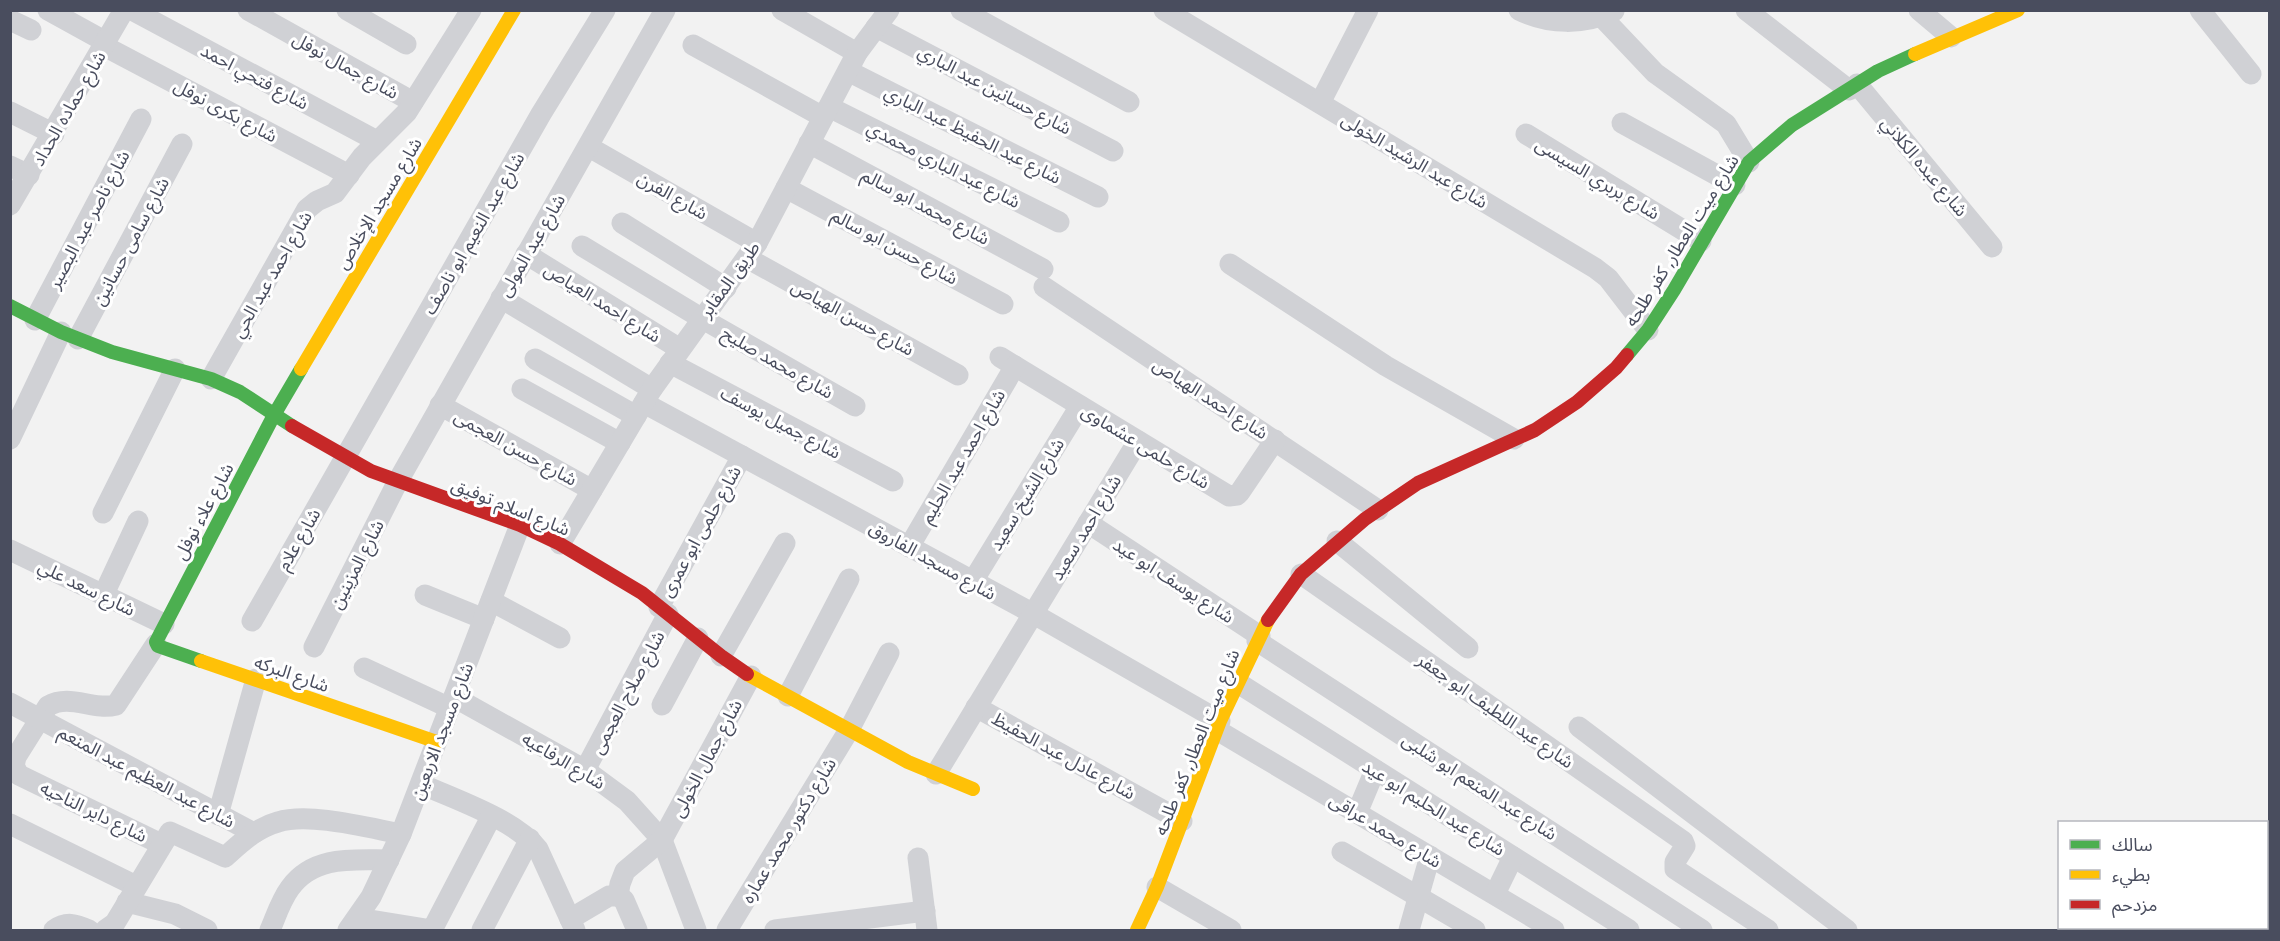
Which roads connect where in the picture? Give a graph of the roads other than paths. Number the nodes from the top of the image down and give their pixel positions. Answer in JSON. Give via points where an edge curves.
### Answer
{"nodes":[{"id":1,"x":48,"y":10,"type":"edge"},
{"id":2,"x":124,"y":10,"type":"edge"},
{"id":3,"x":132,"y":10,"type":"edge"},
{"id":4,"x":248,"y":10,"type":"edge"},
{"id":5,"x":347,"y":10,"type":"edge"},
{"id":6,"x":471,"y":10,"type":"edge"},
{"id":7,"x":514,"y":10,"type":"edge"},
{"id":8,"x":605,"y":10,"type":"edge"},
{"id":9,"x":665,"y":10,"type":"edge"},
{"id":10,"x":783,"y":10,"type":"edge"},
{"id":11,"x":962,"y":10,"type":"edge"},
{"id":12,"x":1164,"y":10,"type":"edge"},
{"id":13,"x":1368,"y":10,"type":"edge"},
{"id":14,"x":1519,"y":10,"type":"edge"},
{"id":15,"x":1746,"y":10,"type":"edge"},
{"id":16,"x":1919,"y":10,"type":"edge"},
{"id":17,"x":2018,"y":10,"type":"edge"},
{"id":18,"x":2200,"y":10,"type":"edge"},
{"id":19,"x":1608,"y":13,"type":"edge"},
{"id":20,"x":883,"y":19,"type":"edge"},
{"id":21,"x":10,"y":21,"type":"edge"},
{"id":22,"x":31,"y":30,"type":"dead end"},
{"id":23,"x":1951,"y":37,"type":"junction"},
{"id":24,"x":105,"y":44,"type":"junction"},
{"id":25,"x":406,"y":44,"type":"dead end"},
{"id":26,"x":693,"y":45,"type":"dead end"},
{"id":27,"x":852,"y":62,"type":"junction"},
{"id":28,"x":2251,"y":74,"type":"dead end"},
{"id":29,"x":1853,"y":87,"type":"junction"},
{"id":30,"x":413,"y":102,"type":"junction"},
{"id":31,"x":1129,"y":102,"type":"dead end"},
{"id":32,"x":1320,"y":103,"type":"junction"},
{"id":33,"x":10,"y":112,"type":"edge"},
{"id":34,"x":826,"y":112,"type":"junction"},
{"id":35,"x":141,"y":119,"type":"dead end"},
{"id":36,"x":1623,"y":123,"type":"dead end"},
{"id":37,"x":54,"y":134,"type":"junction"},
{"id":38,"x":1526,"y":134,"type":"dead end"},
{"id":39,"x":377,"y":141,"type":"junction"},
{"id":40,"x":809,"y":143,"type":"junction"},
{"id":41,"x":182,"y":144,"type":"dead end"},
{"id":42,"x":589,"y":147,"type":"junction"},
{"id":43,"x":1113,"y":151,"type":"dead end"},
{"id":44,"x":1749,"y":162,"type":"junction"},
{"id":45,"x":20,"y":170,"type":"edge"},
{"id":46,"x":349,"y":175,"type":"junction"},
{"id":47,"x":1735,"y":185,"type":"junction"},
{"id":48,"x":786,"y":189,"type":"junction"},
{"id":49,"x":1098,"y":197,"type":"dead end"},
{"id":50,"x":10,"y":205,"type":"edge"},
{"id":51,"x":1059,"y":222,"type":"dead end"},
{"id":52,"x":622,"y":223,"type":"dead end"},
{"id":53,"x":1701,"y":241,"type":"junction"},
{"id":54,"x":582,"y":246,"type":"dead end"},
{"id":55,"x":1992,"y":247,"type":"dead end"},
{"id":56,"x":752,"y":251,"type":"junction"},
{"id":57,"x":526,"y":254,"type":"junction"},
{"id":58,"x":1230,"y":264,"type":"dead end"},
{"id":59,"x":1043,"y":278,"type":"joint"},
{"id":60,"x":726,"y":288,"type":"junction"},
{"id":61,"x":501,"y":298,"type":"junction"},
{"id":62,"x":1004,"y":304,"type":"dead end"},
{"id":63,"x":10,"y":306,"type":"edge"},
{"id":64,"x":701,"y":318,"type":"junction"},
{"id":65,"x":35,"y":320,"type":"junction"},
{"id":66,"x":1648,"y":330,"type":"junction"},
{"id":67,"x":70,"y":335,"type":"junction"},
{"id":68,"x":675,"y":356,"type":"junction"},
{"id":69,"x":535,"y":359,"type":"dead end"},
{"id":70,"x":1007,"y":362,"type":"joint"},
{"id":71,"x":175,"y":369,"type":"junction"},
{"id":72,"x":958,"y":375,"type":"dead end"},
{"id":73,"x":211,"y":379,"type":"junction"},
{"id":74,"x":522,"y":389,"type":"dead end"},
{"id":75,"x":644,"y":403,"type":"junction"},
{"id":76,"x":440,"y":405,"type":"junction"},
{"id":77,"x":855,"y":406,"type":"dead end"},
{"id":78,"x":1080,"y":406,"type":"junction"},
{"id":79,"x":274,"y":415,"type":"junction"},
{"id":80,"x":10,"y":439,"type":"edge"},
{"id":81,"x":1514,"y":439,"type":"junction"},
{"id":82,"x":1138,"y":441,"type":"junction"},
{"id":83,"x":1275,"y":441,"type":"junction"},
{"id":84,"x":620,"y":443,"type":"junction"},
{"id":85,"x":742,"y":456,"type":"junction"},
{"id":86,"x":344,"y":458,"type":"junction"},
{"id":87,"x":398,"y":481,"type":"junction"},
{"id":88,"x":893,"y":481,"type":"dead end"},
{"id":89,"x":592,"y":490,"type":"junction"},
{"id":90,"x":1378,"y":510,"type":"junction"},
{"id":91,"x":103,"y":513,"type":"dead end"},
{"id":92,"x":138,"y":520,"type":"dead end"},
{"id":93,"x":1088,"y":523,"type":"junction"},
{"id":94,"x":520,"y":525,"type":"junction"},
{"id":95,"x":1337,"y":541,"type":"junction"},
{"id":96,"x":785,"y":543,"type":"dead end"},
{"id":97,"x":560,"y":544,"type":"junction"},
{"id":98,"x":909,"y":547,"type":"junction"},
{"id":99,"x":10,"y":550,"type":"edge"},
{"id":100,"x":1301,"y":574,"type":"junction"},
{"id":101,"x":849,"y":579,"type":"dead end"},
{"id":102,"x":973,"y":582,"type":"junction"},
{"id":103,"x":103,"y":596,"type":"junction"},
{"id":104,"x":425,"y":596,"type":"dead end"},
{"id":105,"x":488,"y":610,"type":"junction"},
{"id":106,"x":664,"y":610,"type":"junction"},
{"id":107,"x":1032,"y":614,"type":"junction"},
{"id":108,"x":252,"y":621,"type":"dead end"},
{"id":109,"x":164,"y":624,"type":"junction"},
{"id":110,"x":560,"y":638,"type":"dead end"},
{"id":111,"x":698,"y":638,"type":"junction"},
{"id":112,"x":1259,"y":639,"type":"junction"},
{"id":113,"x":156,"y":644,"type":"junction"},
{"id":114,"x":314,"y":647,"type":"dead end"},
{"id":115,"x":1468,"y":648,"type":"dead end"},
{"id":116,"x":889,"y":653,"type":"dead end"},
{"id":117,"x":722,"y":656,"type":"junction"},
{"id":118,"x":364,"y":668,"type":"dead end"},
{"id":119,"x":751,"y":676,"type":"junction"},
{"id":120,"x":256,"y":679,"type":"junction"},
{"id":121,"x":1238,"y":683,"type":"junction"},
{"id":122,"x":788,"y":696,"type":"junction"},
{"id":123,"x":10,"y":703,"type":"edge"},
{"id":124,"x":452,"y":703,"type":"junction"},
{"id":125,"x":662,"y":705,"type":"dead end"},
{"id":126,"x":976,"y":707,"type":"junction"},
{"id":127,"x":39,"y":720,"type":"junction"},
{"id":128,"x":1218,"y":726,"type":"junction"},
{"id":129,"x":1579,"y":728,"type":"dead end"},
{"id":130,"x":849,"y":730,"type":"junction"},
{"id":131,"x":437,"y":742,"type":"junction"},
{"id":132,"x":585,"y":770,"type":"junction"},
{"id":133,"x":1375,"y":770,"type":"junction"},
{"id":134,"x":936,"y":774,"type":"junction"},
{"id":135,"x":421,"y":784,"type":"junction"},
{"id":136,"x":973,"y":789,"type":"dead end"},
{"id":137,"x":1357,"y":813,"type":"junction"},
{"id":138,"x":218,"y":815,"type":"junction"},
{"id":139,"x":491,"y":816,"type":"junction"},
{"id":140,"x":1182,"y":821,"type":"junction"},
{"id":141,"x":10,"y":824,"type":"edge"},
{"id":142,"x":254,"y":833,"type":"junction"},
{"id":143,"x":401,"y":834,"type":"junction"},
{"id":144,"x":530,"y":839,"type":"junction"},
{"id":145,"x":662,"y":840,"type":"junction"},
{"id":146,"x":161,"y":844,"type":"junction"},
{"id":147,"x":1342,"y":852,"type":"dead end"},
{"id":148,"x":1430,"y":856,"type":"junction"},
{"id":149,"x":1513,"y":857,"type":"junction"},
{"id":150,"x":918,"y":858,"type":"dead end"},
{"id":151,"x":389,"y":860,"type":"junction"},
{"id":152,"x":1157,"y":887,"type":"junction"},
{"id":153,"x":131,"y":894,"type":"junction"},
{"id":154,"x":1495,"y":894,"type":"junction"},
{"id":155,"x":618,"y":896,"type":"junction"},
{"id":156,"x":1418,"y":897,"type":"junction"},
{"id":157,"x":926,"y":921,"type":"edge"},
{"id":158,"x":353,"y":924,"type":"edge"},
{"id":159,"x":572,"y":925,"type":"edge"},
{"id":160,"x":110,"y":927,"type":"edge"},
{"id":161,"x":54,"y":930,"type":"edge"},
{"id":162,"x":89,"y":930,"type":"edge"},
{"id":163,"x":207,"y":930,"type":"edge"},
{"id":164,"x":270,"y":930,"type":"edge"},
{"id":165,"x":432,"y":930,"type":"edge"},
{"id":166,"x":482,"y":930,"type":"edge"},
{"id":167,"x":638,"y":930,"type":"edge"},
{"id":168,"x":696,"y":930,"type":"edge"},
{"id":169,"x":727,"y":930,"type":"edge"},
{"id":170,"x":775,"y":930,"type":"edge"},
{"id":171,"x":1137,"y":930,"type":"edge"},
{"id":172,"x":1232,"y":930,"type":"edge"},
{"id":173,"x":1409,"y":930,"type":"edge"},
{"id":174,"x":1475,"y":930,"type":"edge"},
{"id":175,"x":1554,"y":930,"type":"edge"},
{"id":176,"x":1629,"y":930,"type":"edge"},
{"id":177,"x":1702,"y":930,"type":"edge"},
{"id":178,"x":1768,"y":930,"type":"edge"},
{"id":179,"x":1847,"y":930,"type":"edge"}],
"edges":[{"from":1,"to":24,"type":"street","name":"شارع بكرى نوفل"},
{"from":2,"to":24,"type":"street","name":"شارع حماده الحداد"},
{"from":3,"to":39,"type":"street","name":"شارع فتحي احمد"},
{"from":4,"to":30,"type":"street","name":"شارع جمال نوفل"},
{"from":5,"to":25,"type":"street"},
{"from":6,"to":30,"type":"street","name":"شارع احمد عبد الحي"},
{"from":7,"to":79,"type":"street","name":"شارع مسجد الإخلاص"},
{"from":8,"to":86,"type":"street","name":"شارع عبد النعيم ابو ناصف"},
{"from":9,"to":42,"type":"street","name":"شارع عبد المولى"},
{"from":10,"to":27,"type":"street"},
{"from":11,"to":31,"type":"street"},
{"from":12,"to":32,"type":"street","name":"شارع عبد الرشيد الخولى"},
{"from":13,"to":32,"type":"street"},
{"from":14,"to":19,"type":"street","via":[[1533,17],[1561,21]]},
{"from":15,"to":29,"type":"street","name":"شارع عبده الكلاني"},
{"from":16,"to":23,"type":"street"},
{"from":17,"to":23,"type":"street","name":"شارع ميت العطار, كفر طلحه"},
{"from":18,"to":28,"type":"street"},
{"from":19,"to":44,"type":"street","via":[[1655,73],[1726,124]]},
{"from":20,"to":27,"type":"street","name":"طريق المقابر"},
{"from":20,"to":43,"type":"street","name":"شارع حسانين عبد الباري"},
{"from":21,"to":22,"type":"street"},
{"from":23,"to":29,"type":"street","name":"شارع ميت العطار, كفر طلحه"},
{"from":24,"to":37,"type":"street","name":"شارع حماده الحداد"},
{"from":24,"to":46,"type":"street","name":"شارع بكرى نوفل"},
{"from":26,"to":34,"type":"street","name":"شارع عبد الباري محمدي"},
{"from":27,"to":34,"type":"street","name":"طريق المقابر"},
{"from":27,"to":49,"type":"street","name":"شارع عبد الحفيظ عبد الباري"},
{"from":29,"to":44,"type":"street","name":"شارع ميت العطار, كفر طلحه","via":[[1792,125]]},
{"from":29,"to":55,"type":"street","name":"شارع عبده الكلاني"},
{"from":30,"to":39,"type":"street","name":"شارع احمد عبد الحي","via":[[396,125]]},
{"from":32,"to":66,"type":"street","name":"شارع عبد الرشيد الخولى","via":[[1595,268],[1608,278]]},
{"from":33,"to":37,"type":"street"},
{"from":34,"to":40,"type":"street","name":"طريق المقابر"},
{"from":34,"to":51,"type":"street","name":"شارع عبد الباري محمدي"},
{"from":35,"to":65,"type":"street","name":"شارع ناصر عبد البصير"},
{"from":36,"to":47,"type":"street"},
{"from":37,"to":45,"type":"street","name":"شارع حماده الحداد"},
{"from":38,"to":53,"type":"street","name":"شارع بربري السيسى"},
{"from":39,"to":46,"type":"street","name":"شارع احمد عبد الحي"},
{"from":40,"to":48,"type":"street","name":"طريق المقابر"},
{"from":40,"to":59,"type":"street","name":"شارع محمد ابو سالم"},
{"from":41,"to":67,"type":"street","name":"شارع سامى حسانين"},
{"from":42,"to":56,"type":"street","name":"شارع الفرن"},
{"from":42,"to":57,"type":"street","name":"شارع عبد المولى"},
{"from":44,"to":47,"type":"street","name":"شارع ميت العطار, كفر طلحه"},
{"from":45,"to":50,"type":"street","name":"شارع حماده الحداد"},
{"from":46,"to":73,"type":"street","name":"شارع احمد عبد الحي","via":[[335,193],[307,209]]},
{"from":47,"to":53,"type":"street","name":"شارع ميت العطار, كفر طلحه"},
{"from":48,"to":56,"type":"street","name":"طريق المقابر"},
{"from":48,"to":62,"type":"street","name":"شارع حسن ابو سالم"},
{"from":52,"to":60,"type":"street"},
{"from":53,"to":66,"type":"street","name":"شارع ميت العطار, كفر طلحه"},
{"from":54,"to":64,"type":"street","name":"شارع محمد صليح"},
{"from":56,"to":60,"type":"street","name":"طريق المقابر"},
{"from":56,"to":72,"type":"street","name":"شارع حسن الهياص"},
{"from":57,"to":61,"type":"street","name":"شارع عبد المولى"},
{"from":57,"to":68,"type":"street","name":"شارع احمد العياص"},
{"from":58,"to":81,"type":"street","via":[[1386,366]]},
{"from":59,"to":83,"type":"street","name":"شارع احمد الهياص"},
{"from":60,"to":64,"type":"street","name":"طريق المقابر"},
{"from":61,"to":75,"type":"street"},
{"from":61,"to":76,"type":"street","name":"شارع عبد المولى"},
{"from":63,"to":65,"type":"street","name":"شارع اسلام توفيق"},
{"from":64,"to":68,"type":"street","name":"طريق المقابر"},
{"from":64,"to":77,"type":"street","name":"شارع محمد صليح"},
{"from":65,"to":67,"type":"street","name":"شارع اسلام توفيق"},
{"from":66,"to":81,"type":"street","name":"شارع ميت العطار, كفر طلحه","via":[[1616,368],[1577,402]]},
{"from":67,"to":71,"type":"street","name":"شارع اسلام توفيق"},
{"from":67,"to":80,"type":"street","name":"شارع سامى حسانين"},
{"from":68,"to":75,"type":"street","name":"طريق المقابر"},
{"from":68,"to":88,"type":"street","name":"شارع جميل يوسف"},
{"from":69,"to":75,"type":"street"},
{"from":70,"to":78,"type":"street","name":"شارع حلمى عشماوى"},
{"from":70,"to":98,"type":"street","name":"شارع احمد عبد الحليم"},
{"from":71,"to":73,"type":"street","name":"شارع اسلام توفيق"},
{"from":71,"to":91,"type":"street"},
{"from":73,"to":79,"type":"street","name":"شارع اسلام توفيق","via":[[240,392]]},
{"from":74,"to":84,"type":"street"},
{"from":75,"to":84,"type":"street","name":"طريق المقابر"},
{"from":75,"to":85,"type":"street","name":"شارع مسجد الفاروق"},
{"from":76,"to":87,"type":"street","name":"شارع عبد المولى"},
{"from":76,"to":89,"type":"street","name":"شارع حسن العجمى"},
{"from":78,"to":82,"type":"street","name":"شارع حلمى عشماوى"},
{"from":78,"to":102,"type":"street","name":"شارع الشيخ سعيد"},
{"from":79,"to":86,"type":"street","name":"شارع اسلام توفيق"},
{"from":79,"to":109,"type":"street","name":"شارع علاء نوفل"},
{"from":81,"to":90,"type":"street","name":"شارع ميت العطار, كفر طلحه","via":[[1418,483]]},
{"from":82,"to":83,"type":"street","name":"شارع حلمى عشماوى","via":[[1233,496],[1240,492]]},
{"from":82,"to":93,"type":"street","name":"شارع احمد سعيد"},
{"from":83,"to":90,"type":"street","name":"شارع احمد الهياص"},
{"from":84,"to":89,"type":"street","name":"طريق المقابر"},
{"from":85,"to":98,"type":"street","name":"شارع مسجد الفاروق"},
{"from":85,"to":106,"type":"street","name":"شارع حلمى ابو عمرى"},
{"from":86,"to":87,"type":"street","name":"شارع اسلام توفيق"},
{"from":86,"to":108,"type":"street","name":"شارع علام"},
{"from":87,"to":94,"type":"street","name":"شارع اسلام توفيق"},
{"from":87,"to":114,"type":"street","name":"شارع المزينين"},
{"from":89,"to":97,"type":"street","name":"طريق المقابر"},
{"from":90,"to":95,"type":"street","name":"شارع ميت العطار, كفر طلحه"},
{"from":92,"to":103,"type":"street"},
{"from":93,"to":107,"type":"street","name":"شارع احمد سعيد"},
{"from":93,"to":112,"type":"street","name":"شارع يوسف ابو عيد"},
{"from":94,"to":97,"type":"street","name":"شارع اسلام توفيق"},
{"from":94,"to":105,"type":"street","name":"شارع مسجد الاربعين"},
{"from":95,"to":100,"type":"street","name":"شارع ميت العطار, كفر طلحه"},
{"from":95,"to":115,"type":"street"},
{"from":96,"to":117,"type":"street"},
{"from":97,"to":106,"type":"street","name":"شارع اسلام توفيق"},
{"from":98,"to":102,"type":"street","name":"شارع مسجد الفاروق"},
{"from":99,"to":103,"type":"street","name":"شارع سعد علي"},
{"from":100,"to":112,"type":"street","name":"شارع ميت العطار, كفر طلحه","via":[[1271,614]]},
{"from":100,"to":178,"type":"street","name":"شارع عبد اللطيف ابو جعفر","via":[[1683,841],[1684,849],[1675,868]]},
{"from":101,"to":122,"type":"street"},
{"from":102,"to":107,"type":"street","name":"شارع مسجد الفاروق"},
{"from":103,"to":109,"type":"street","name":"شارع سعد علي"},
{"from":104,"to":105,"type":"street"},
{"from":105,"to":110,"type":"street"},
{"from":105,"to":124,"type":"street","name":"شارع مسجد الاربعين"},
{"from":106,"to":111,"type":"street","name":"شارع اسلام توفيق"},
{"from":106,"to":132,"type":"street","name":"شارع صلاح العجمى"},
{"from":107,"to":126,"type":"street","name":"شارع احمد سعيد"},
{"from":107,"to":128,"type":"street","name":"شارع مسجد الفاروق"},
{"from":109,"to":113,"type":"street"},
{"from":111,"to":117,"type":"street","name":"شارع اسلام توفيق"},
{"from":111,"to":125,"type":"street"},
{"from":112,"to":121,"type":"street","name":"شارع ميت العطار, كفر طلحه"},
{"from":112,"to":177,"type":"street","name":"شارع عبد المنعم ابو شلبى"},
{"from":113,"to":120,"type":"street","name":"شارع البركه"},
{"from":113,"to":127,"type":"street","via":[[116,705],[56,702],[48,706]]},
{"from":116,"to":130,"type":"street","name":"شارع دكتور محمد عماره"},
{"from":117,"to":119,"type":"street","name":"شارع اسلام توفيق"},
{"from":118,"to":124,"type":"street","name":"شارع الرفاعيه"},
{"from":119,"to":122,"type":"street","name":"شارع اسلام توفيق"},
{"from":119,"to":145,"type":"street","name":"شارع جمال الخولى"},
{"from":120,"to":131,"type":"street","name":"شارع البركه"},
{"from":120,"to":138,"type":"street"},
{"from":121,"to":128,"type":"street","name":"شارع ميت العطار, كفر طلحه"},
{"from":121,"to":133,"type":"street","name":"شارع عبد الحليم ابو عيد"},
{"from":122,"to":130,"type":"street","name":"شارع اسلام توفيق"},
{"from":123,"to":127,"type":"street","name":"شارع عبد العظيم عبد المنعم"},
{"from":124,"to":131,"type":"street","name":"شارع مسجد الاربعين"},
{"from":124,"to":132,"type":"street","name":"شارع الرفاعيه"},
{"from":126,"to":134,"type":"street","name":"شارع احمد سعيد"},
{"from":126,"to":140,"type":"street","name":"شارع عادل عبد الحفيظ"},
{"from":127,"to":138,"type":"street","name":"شارع عبد العظيم عبد المنعم"},
{"from":127,"to":146,"type":"street","name":"شارع داير الناحيه","via":[[16,757],[15,770],[19,775]]},
{"from":128,"to":137,"type":"street","name":"شارع محمد عراقى"},
{"from":128,"to":140,"type":"street","name":"شارع ميت العطار, كفر طلحه"},
{"from":129,"to":179,"type":"street"},
{"from":130,"to":134,"type":"street","name":"شارع اسلام توفيق"},
{"from":130,"to":169,"type":"street","name":"شارع دكتور محمد عماره"},
{"from":131,"to":135,"type":"street","name":"شارع مسجد الاربعين"},
{"from":132,"to":145,"type":"street","name":"شارع الرفاعيه","via":[[627,801]]},
{"from":133,"to":137,"type":"street"},
{"from":133,"to":149,"type":"street","name":"شارع عبد الحليم ابو عيد"},
{"from":134,"to":136,"type":"street","name":"شارع اسلام توفيق"},
{"from":135,"to":139,"type":"street"},
{"from":135,"to":143,"type":"street","name":"شارع مسجد الاربعين"},
{"from":137,"to":148,"type":"street","name":"شارع محمد عراقى"},
{"from":138,"to":142,"type":"street","name":"شارع عبد العظيم عبد المنعم"},
{"from":139,"to":144,"type":"street"},
{"from":139,"to":165,"type":"street"},
{"from":140,"to":152,"type":"street","name":"شارع ميت العطار, كفر طلحه"},
{"from":141,"to":153,"type":"street"},
{"from":142,"to":143,"type":"street","via":[[279,821],[305,819]]},
{"from":142,"to":146,"type":"street","via":[[225,857],[172,832]]},
{"from":143,"to":151,"type":"street","name":"شارع مسجد الاربعين"},
{"from":144,"to":159,"type":"street"},
{"from":144,"to":166,"type":"street"},
{"from":145,"to":155,"type":"street","via":[[625,871]]},
{"from":145,"to":168,"type":"street"},
{"from":146,"to":153,"type":"street"},
{"from":147,"to":156,"type":"street"},
{"from":148,"to":154,"type":"street","name":"شارع محمد عراقى"},
{"from":148,"to":156,"type":"street"},
{"from":149,"to":154,"type":"street"},
{"from":149,"to":176,"type":"street","name":"شارع عبد الحليم ابو عيد"},
{"from":150,"to":157,"type":"street"},
{"from":151,"to":158,"type":"street","name":"شارع مسجد الاربعين"},
{"from":151,"to":164,"type":"street","via":[[344,860],[311,869],[290,888]]},
{"from":152,"to":171,"type":"street","name":"شارع ميت العطار, كفر طلحه"},
{"from":152,"to":172,"type":"street"},
{"from":153,"to":160,"type":"street"},
{"from":153,"to":163,"type":"street"},
{"from":154,"to":175,"type":"street","name":"شارع محمد عراقى"},
{"from":155,"to":159,"type":"street","via":[[609,896]]},
{"from":155,"to":167,"type":"street","via":[[624,900]]},
{"from":156,"to":173,"type":"street"},
{"from":156,"to":174,"type":"street"},
{"from":157,"to":170,"type":"street"},
{"from":158,"to":165,"type":"street"},
{"from":161,"to":162,"type":"street","via":[[71,924]]}]}
